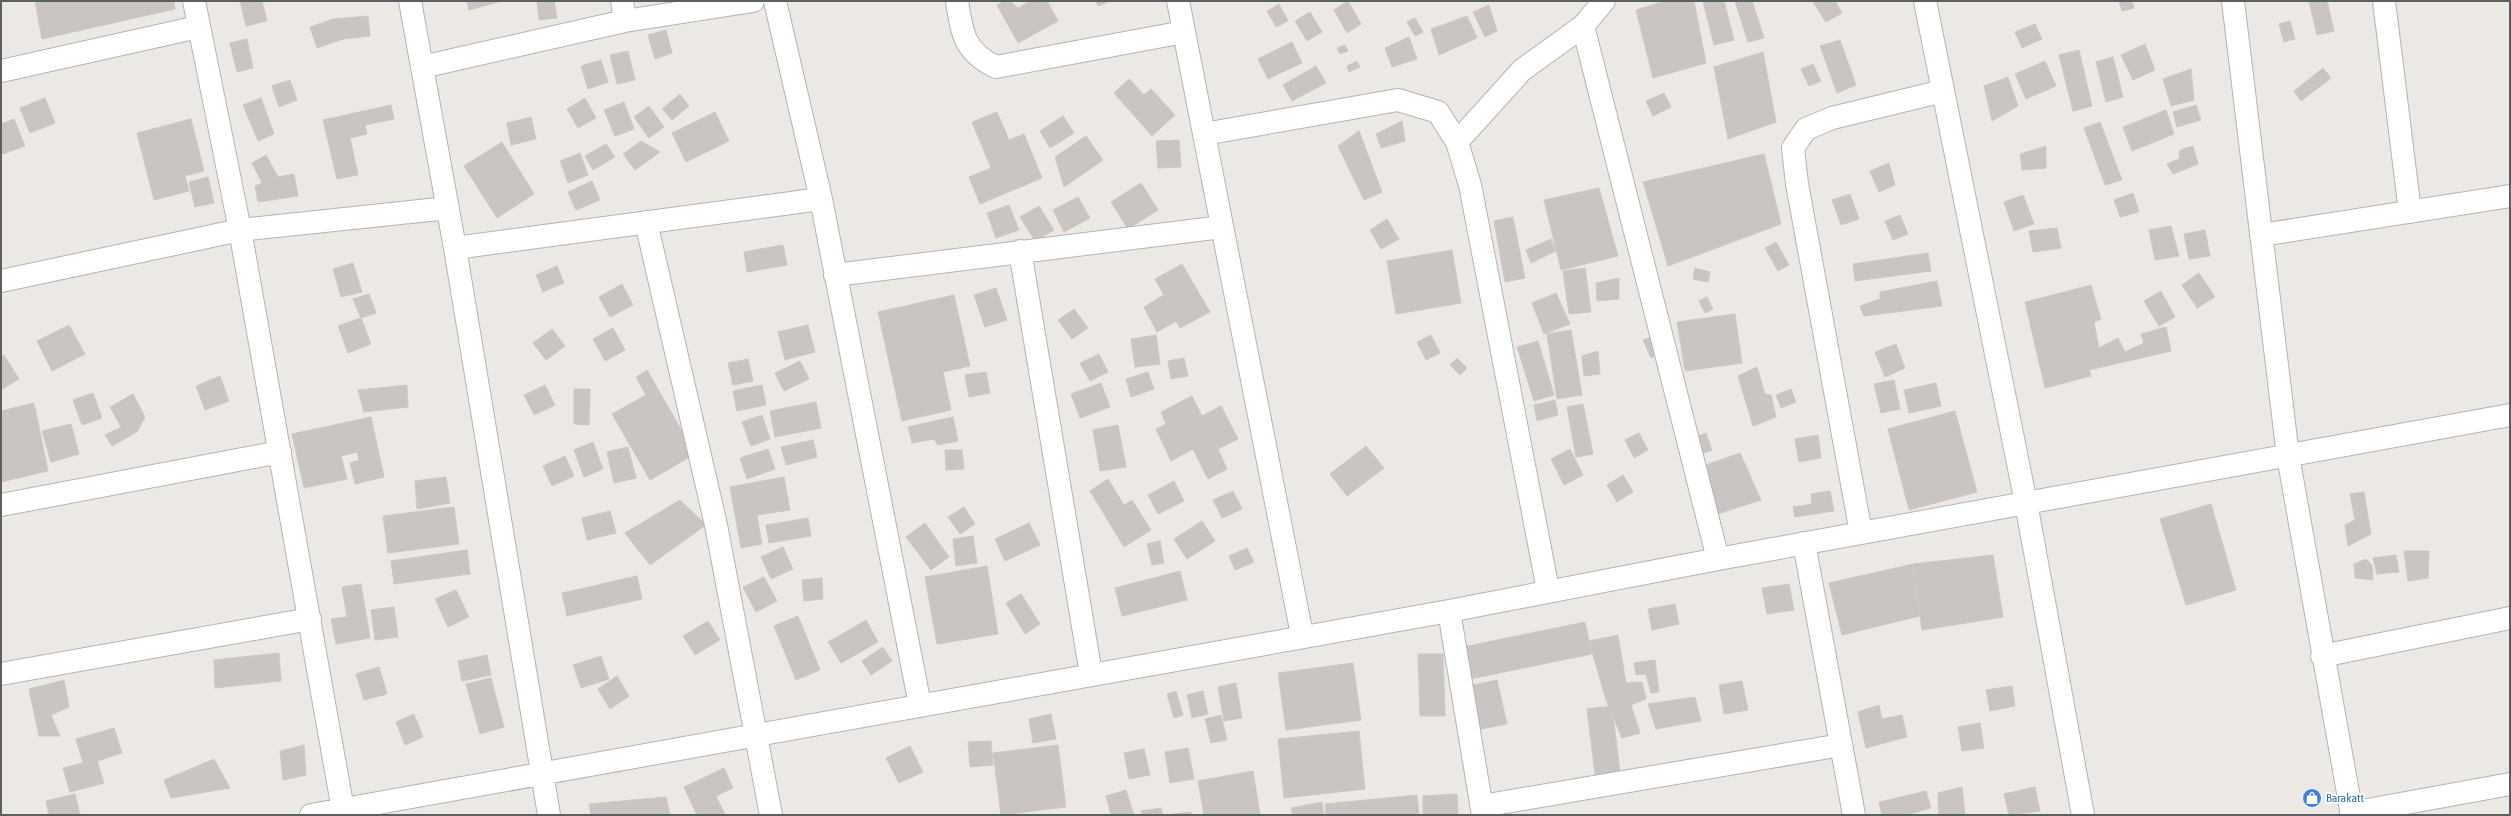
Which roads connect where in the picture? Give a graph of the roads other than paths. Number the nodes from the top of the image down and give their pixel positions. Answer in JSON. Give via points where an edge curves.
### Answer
{"nodes":[{"id":1,"x":194,"y":1,"type":"edge"},
{"id":2,"x":410,"y":1,"type":"edge"},
{"id":3,"x":753,"y":1,"type":"edge"},
{"id":4,"x":775,"y":1,"type":"edge"},
{"id":5,"x":957,"y":1,"type":"edge"},
{"id":6,"x":1178,"y":1,"type":"edge"},
{"id":7,"x":1604,"y":1,"type":"edge"},
{"id":8,"x":1925,"y":1,"type":"edge"},
{"id":9,"x":2233,"y":1,"type":"edge"},
{"id":10,"x":2384,"y":1,"type":"edge"},
{"id":11,"x":623,"y":11,"type":"edge"},
{"id":12,"x":1583,"y":26,"type":"junction"},
{"id":13,"x":198,"y":27,"type":"junction"},
{"id":14,"x":1184,"y":32,"type":"junction"},
{"id":15,"x":422,"y":67,"type":"junction"},
{"id":16,"x":1,"y":71,"type":"edge"},
{"id":17,"x":1943,"y":91,"type":"junction"},
{"id":18,"x":1204,"y":134,"type":"junction"},
{"id":19,"x":1457,"y":142,"type":"junction"},
{"id":20,"x":2510,"y":196,"type":"edge"},
{"id":21,"x":821,"y":199,"type":"junction"},
{"id":22,"x":448,"y":208,"type":"junction"},
{"id":23,"x":2410,"y":212,"type":"junction"},
{"id":24,"x":646,"y":222,"type":"junction"},
{"id":25,"x":1222,"y":226,"type":"junction"},
{"id":26,"x":240,"y":230,"type":"junction"},
{"id":27,"x":2261,"y":235,"type":"junction"},
{"id":28,"x":455,"y":248,"type":"junction"},
{"id":29,"x":1020,"y":251,"type":"junction"},
{"id":30,"x":835,"y":275,"type":"junction"},
{"id":31,"x":1,"y":281,"type":"edge"},
{"id":32,"x":2510,"y":415,"type":"edge"},
{"id":33,"x":280,"y":452,"type":"junction"},
{"id":34,"x":2288,"y":456,"type":"junction"},
{"id":35,"x":2026,"y":503,"type":"junction"},
{"id":36,"x":1,"y":505,"type":"edge"},
{"id":37,"x":1861,"y":533,"type":"junction"},
{"id":38,"x":1804,"y":543,"type":"junction"},
{"id":39,"x":1718,"y":559,"type":"junction"},
{"id":40,"x":1548,"y":590,"type":"junction"},
{"id":41,"x":1449,"y":610,"type":"junction"},
{"id":42,"x":2510,"y":618,"type":"edge"},
{"id":43,"x":310,"y":619,"type":"junction"},
{"id":44,"x":1302,"y":635,"type":"junction"},
{"id":45,"x":2322,"y":656,"type":"junction"},
{"id":46,"x":1,"y":674,"type":"edge"},
{"id":47,"x":1091,"y":674,"type":"junction"},
{"id":48,"x":920,"y":705,"type":"junction"},
{"id":49,"x":755,"y":735,"type":"junction"},
{"id":50,"x":1841,"y":745,"type":"junction"},
{"id":51,"x":540,"y":774,"type":"junction"},
{"id":52,"x":2510,"y":784,"type":"edge"},
{"id":53,"x":343,"y":810,"type":"junction"},
{"id":54,"x":1483,"y":810,"type":"edge"},
{"id":55,"x":2351,"y":814,"type":"edge"},
{"id":56,"x":313,"y":815,"type":"edge"},
{"id":57,"x":549,"y":815,"type":"edge"},
{"id":58,"x":771,"y":815,"type":"edge"},
{"id":59,"x":1854,"y":815,"type":"edge"},
{"id":60,"x":2083,"y":815,"type":"edge"}],
"edges":[{"from":1,"to":13,"type":"street"},
{"from":2,"to":15,"type":"street"},
{"from":3,"to":11,"type":"street"},
{"from":4,"to":21,"type":"street"},
{"from":5,"to":14,"type":"street","via":[[962,33],[971,51],[981,60],[996,67]]},
{"from":6,"to":14,"type":"street"},
{"from":7,"to":12,"type":"street"},
{"from":8,"to":17,"type":"street"},
{"from":9,"to":27,"type":"street"},
{"from":10,"to":23,"type":"street"},
{"from":11,"to":15,"type":"street"},
{"from":12,"to":19,"type":"street","via":[[1522,70]]},
{"from":12,"to":39,"type":"street"},
{"from":13,"to":16,"type":"street"},
{"from":13,"to":26,"type":"street"},
{"from":14,"to":18,"type":"street"},
{"from":15,"to":22,"type":"street"},
{"from":17,"to":35,"type":"street"},
{"from":17,"to":37,"type":"street","via":[[1832,118],[1806,129],[1793,148],[1797,184]]},
{"from":18,"to":19,"type":"street","via":[[1398,100],[1438,112]]},
{"from":18,"to":25,"type":"street"},
{"from":19,"to":40,"type":"street","via":[[1470,185]]},
{"from":20,"to":23,"type":"street"},
{"from":21,"to":24,"type":"street"},
{"from":21,"to":30,"type":"street"},
{"from":22,"to":26,"type":"street"},
{"from":22,"to":28,"type":"street"},
{"from":23,"to":27,"type":"street"},
{"from":24,"to":28,"type":"street"},
{"from":24,"to":49,"type":"street","via":[[716,525]]},
{"from":25,"to":29,"type":"street"},
{"from":25,"to":44,"type":"street"},
{"from":26,"to":31,"type":"street"},
{"from":26,"to":33,"type":"street"},
{"from":27,"to":34,"type":"street"},
{"from":28,"to":51,"type":"street"},
{"from":29,"to":30,"type":"street"},
{"from":29,"to":47,"type":"street"},
{"from":30,"to":48,"type":"street"},
{"from":32,"to":34,"type":"street"},
{"from":33,"to":36,"type":"street"},
{"from":33,"to":43,"type":"street"},
{"from":34,"to":35,"type":"street"},
{"from":34,"to":45,"type":"street"},
{"from":35,"to":37,"type":"street"},
{"from":35,"to":60,"type":"street"},
{"from":37,"to":38,"type":"street"},
{"from":38,"to":39,"type":"street"},
{"from":38,"to":50,"type":"street"},
{"from":39,"to":40,"type":"street"},
{"from":40,"to":41,"type":"street"},
{"from":41,"to":44,"type":"street"},
{"from":41,"to":54,"type":"street"},
{"from":42,"to":45,"type":"street"},
{"from":43,"to":46,"type":"street"},
{"from":43,"to":53,"type":"street"},
{"from":44,"to":47,"type":"street"},
{"from":45,"to":55,"type":"street"},
{"from":47,"to":48,"type":"street"},
{"from":48,"to":49,"type":"street"},
{"from":49,"to":51,"type":"street"},
{"from":49,"to":58,"type":"street"},
{"from":50,"to":54,"type":"street"},
{"from":50,"to":59,"type":"street"},
{"from":51,"to":53,"type":"street"},
{"from":51,"to":57,"type":"street"},
{"from":52,"to":55,"type":"street"},
{"from":53,"to":56,"type":"street"}]}
